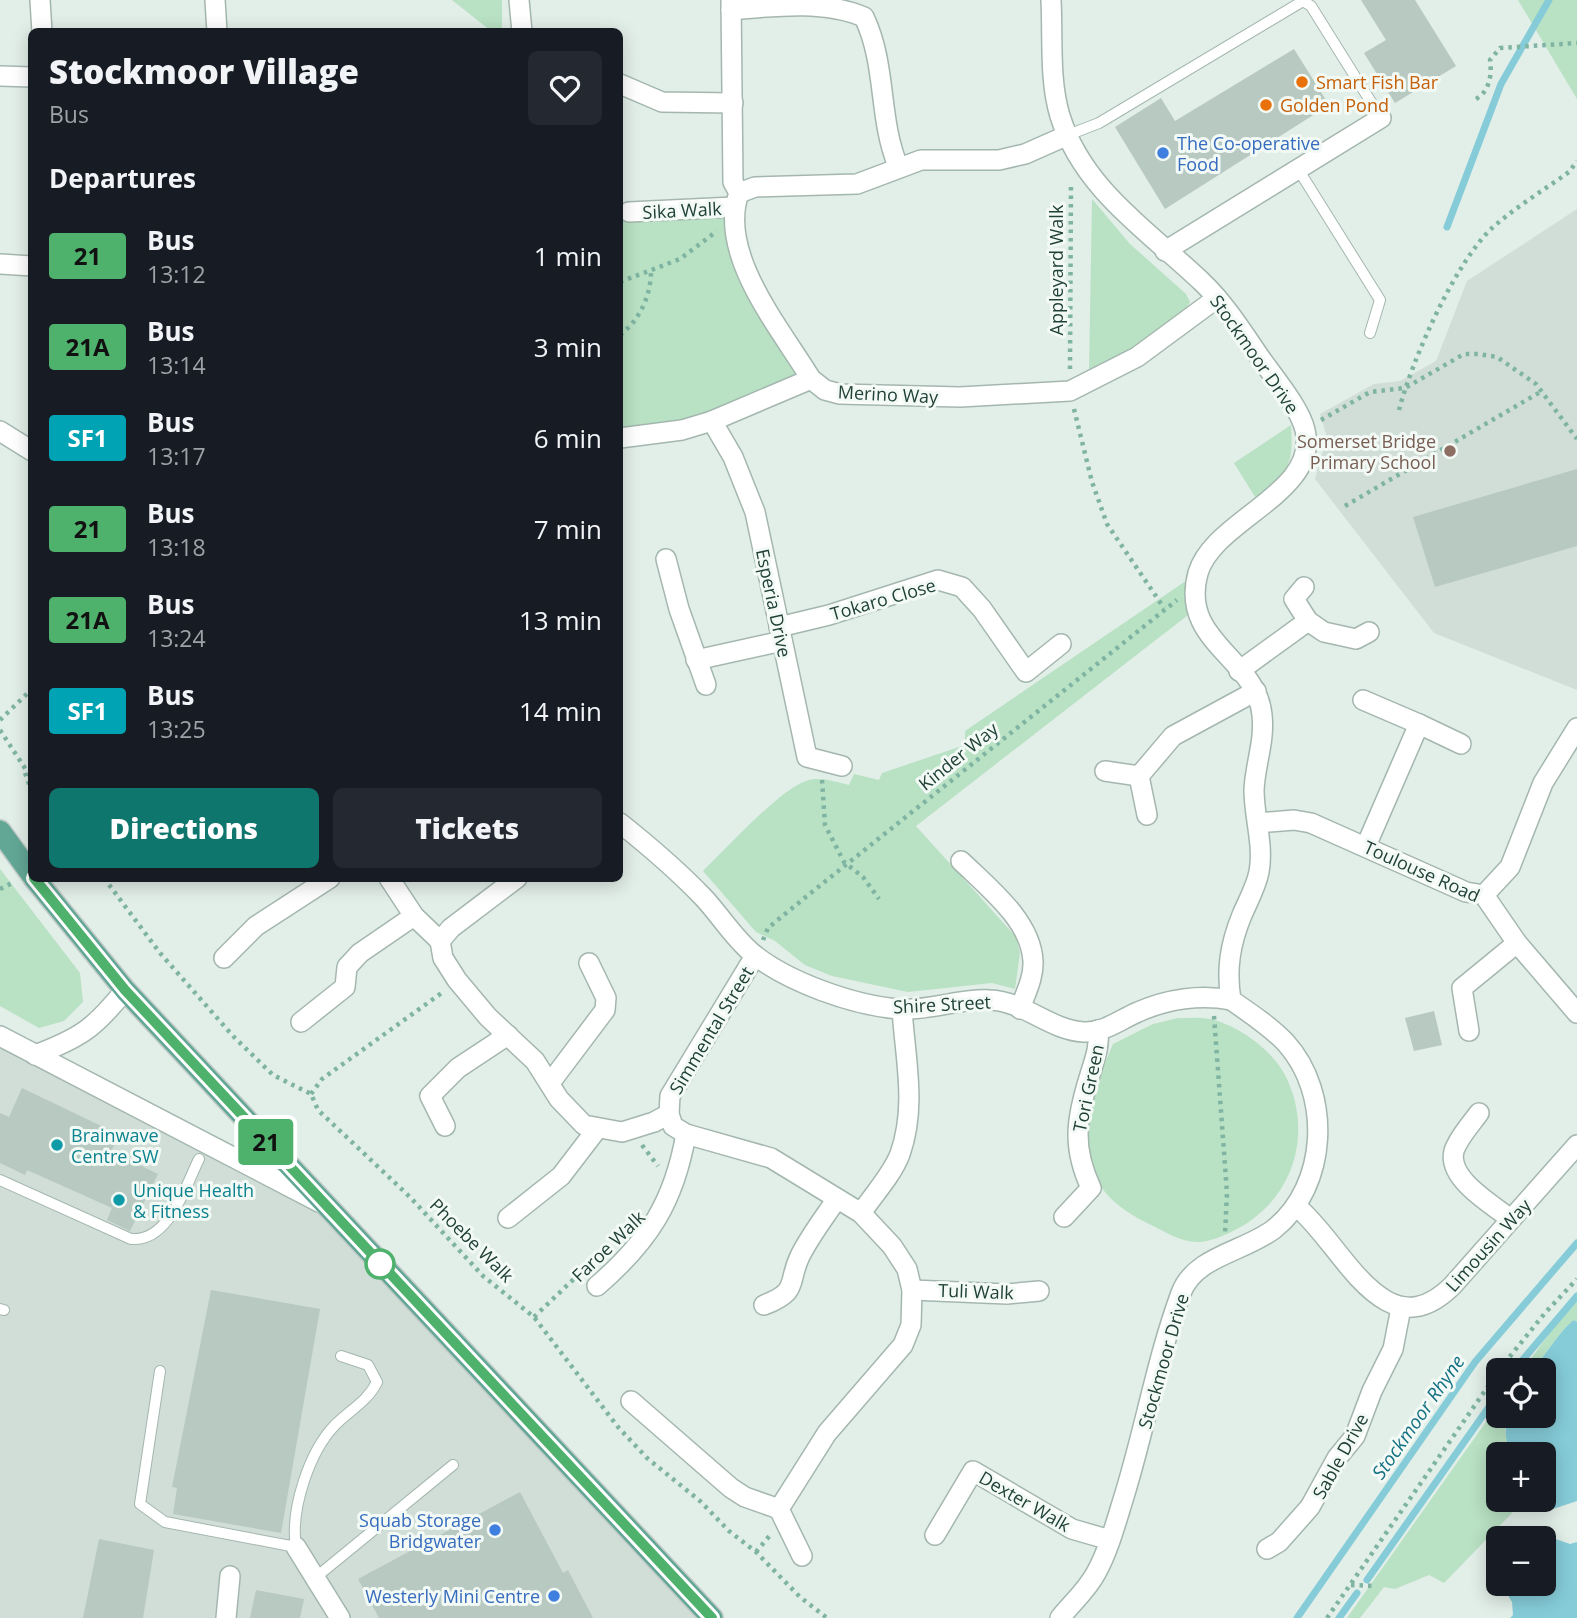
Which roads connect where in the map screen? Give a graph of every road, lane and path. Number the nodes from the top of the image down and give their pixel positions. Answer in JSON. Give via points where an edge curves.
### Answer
{"nodes":[{"id":1,"x":40,"y":0,"type":"edge"},
{"id":2,"x":215,"y":0,"type":"edge"},
{"id":3,"x":519,"y":0,"type":"edge"},
{"id":4,"x":1052,"y":0,"type":"edge"},
{"id":5,"x":731,"y":5,"type":"edge"},
{"id":6,"x":42,"y":28,"type":"edge"},
{"id":7,"x":216,"y":28,"type":"edge"},
{"id":8,"x":522,"y":28,"type":"edge"},
{"id":9,"x":1577,"y":43,"type":"edge"},
{"id":10,"x":0,"y":76,"type":"edge"},
{"id":11,"x":28,"y":77,"type":"edge"},
{"id":12,"x":623,"y":85,"type":"edge"},
{"id":13,"x":1476,"y":99,"type":"dead end"},
{"id":14,"x":733,"y":103,"type":"junction"},
{"id":15,"x":1381,"y":118,"type":"joint"},
{"id":16,"x":1072,"y":142,"type":"junction"},
{"id":17,"x":1577,"y":161,"type":"edge"},
{"id":18,"x":898,"y":166,"type":"junction"},
{"id":19,"x":1298,"y":168,"type":"junction"},
{"id":20,"x":736,"y":206,"type":"junction"},
{"id":21,"x":629,"y":212,"type":"dead end"},
{"id":22,"x":1165,"y":251,"type":"junction"},
{"id":23,"x":0,"y":264,"type":"edge"},
{"id":24,"x":28,"y":265,"type":"edge"},
{"id":25,"x":651,"y":271,"type":"junction"},
{"id":26,"x":623,"y":281,"type":"edge"},
{"id":27,"x":1217,"y":298,"type":"junction"},
{"id":28,"x":623,"y":332,"type":"edge"},
{"id":29,"x":1370,"y":333,"type":"dead end"},
{"id":30,"x":811,"y":379,"type":"junction"},
{"id":31,"x":1405,"y":388,"type":"junction"},
{"id":32,"x":1070,"y":391,"type":"junction"},
{"id":33,"x":1542,"y":391,"type":"junction"},
{"id":34,"x":1399,"y":410,"type":"dead end"},
{"id":35,"x":712,"y":421,"type":"junction"},
{"id":36,"x":1305,"y":429,"type":"junction"},
{"id":37,"x":0,"y":431,"type":"edge"},
{"id":38,"x":623,"y":438,"type":"edge"},
{"id":39,"x":1577,"y":439,"type":"edge"},
{"id":40,"x":28,"y":448,"type":"edge"},
{"id":41,"x":1345,"y":506,"type":"dead end"},
{"id":42,"x":666,"y":559,"type":"dead end"},
{"id":43,"x":1304,"y":587,"type":"dead end"},
{"id":44,"x":1195,"y":596,"type":"junction"},
{"id":45,"x":1164,"y":608,"type":"junction"},
{"id":46,"x":1308,"y":621,"type":"junction"},
{"id":47,"x":1369,"y":632,"type":"dead end"},
{"id":48,"x":781,"y":634,"type":"junction"},
{"id":49,"x":1061,"y":643,"type":"dead end"},
{"id":50,"x":696,"y":660,"type":"junction"},
{"id":51,"x":1239,"y":671,"type":"junction"},
{"id":52,"x":706,"y":685,"type":"dead end"},
{"id":53,"x":1256,"y":691,"type":"junction"},
{"id":54,"x":28,"y":693,"type":"edge"},
{"id":55,"x":1363,"y":700,"type":"dead end"},
{"id":56,"x":0,"y":720,"type":"edge"},
{"id":57,"x":1419,"y":724,"type":"junction"},
{"id":58,"x":1577,"y":727,"type":"edge"},
{"id":59,"x":0,"y":730,"type":"edge"},
{"id":60,"x":1461,"y":744,"type":"dead end"},
{"id":61,"x":833,"y":764,"type":"joint"},
{"id":62,"x":23,"y":767,"type":"junction"},
{"id":63,"x":1105,"y":771,"type":"dead end"},
{"id":64,"x":28,"y":774,"type":"edge"},
{"id":65,"x":1139,"y":776,"type":"junction"},
{"id":66,"x":28,"y":781,"type":"edge"},
{"id":67,"x":1147,"y":815,"type":"dead end"},
{"id":68,"x":1258,"y":823,"type":"junction"},
{"id":69,"x":623,"y":826,"type":"edge"},
{"id":70,"x":0,"y":831,"type":"edge"},
{"id":71,"x":1366,"y":846,"type":"junction"},
{"id":72,"x":961,"y":861,"type":"dead end"},
{"id":73,"x":846,"y":864,"type":"junction"},
{"id":74,"x":27,"y":878,"type":"edge"},
{"id":75,"x":30,"y":882,"type":"edge"},
{"id":76,"x":107,"y":882,"type":"edge"},
{"id":77,"x":324,"y":882,"type":"edge"},
{"id":78,"x":392,"y":882,"type":"edge"},
{"id":79,"x":512,"y":882,"type":"edge"},
{"id":80,"x":0,"y":889,"type":"edge"},
{"id":81,"x":1484,"y":895,"type":"junction"},
{"id":82,"x":879,"y":899,"type":"dead end"},
{"id":83,"x":414,"y":916,"type":"junction"},
{"id":84,"x":440,"y":941,"type":"junction"},
{"id":85,"x":1517,"y":943,"type":"junction"},
{"id":86,"x":755,"y":956,"type":"junction"},
{"id":87,"x":224,"y":958,"type":"dead end"},
{"id":88,"x":589,"y":964,"type":"dead end"},
{"id":89,"x":457,"y":980,"type":"junction"},
{"id":90,"x":125,"y":990,"type":"junction"},
{"id":91,"x":1222,"y":999,"type":"junction"},
{"id":92,"x":902,"y":1009,"type":"junction"},
{"id":93,"x":1020,"y":1009,"type":"junction"},
{"id":94,"x":1577,"y":1013,"type":"edge"},
{"id":95,"x":301,"y":1022,"type":"dead end"},
{"id":96,"x":1098,"y":1030,"type":"junction"},
{"id":97,"x":1469,"y":1031,"type":"dead end"},
{"id":98,"x":508,"y":1034,"type":"junction"},
{"id":99,"x":0,"y":1036,"type":"edge"},
{"id":100,"x":35,"y":1055,"type":"junction"},
{"id":101,"x":550,"y":1083,"type":"junction"},
{"id":102,"x":311,"y":1094,"type":"junction"},
{"id":103,"x":669,"y":1114,"type":"junction"},
{"id":104,"x":1479,"y":1114,"type":"dead end"},
{"id":105,"x":445,"y":1126,"type":"dead end"},
{"id":106,"x":597,"y":1129,"type":"junction"},
{"id":107,"x":635,"y":1129,"type":"junction"},
{"id":108,"x":686,"y":1134,"type":"junction"},
{"id":109,"x":1577,"y":1145,"type":"edge"},
{"id":110,"x":200,"y":1159,"type":"dead end"},
{"id":111,"x":662,"y":1173,"type":"dead end"},
{"id":112,"x":0,"y":1180,"type":"edge"},
{"id":113,"x":836,"y":1200,"type":"junction"},
{"id":114,"x":323,"y":1204,"type":"junction"},
{"id":115,"x":1297,"y":1207,"type":"junction"},
{"id":116,"x":861,"y":1213,"type":"junction"},
{"id":117,"x":1064,"y":1217,"type":"dead end"},
{"id":118,"x":508,"y":1218,"type":"dead end"},
{"id":119,"x":1509,"y":1218,"type":"junction"},
{"id":120,"x":1223,"y":1257,"type":"junction"},
{"id":121,"x":582,"y":1271,"type":"dead end"},
{"id":122,"x":1576,"y":1282,"type":"edge"},
{"id":123,"x":597,"y":1286,"type":"dead end"},
{"id":124,"x":912,"y":1290,"type":"junction"},
{"id":125,"x":1039,"y":1291,"type":"dead end"},
{"id":126,"x":764,"y":1305,"type":"dead end"},
{"id":127,"x":1401,"y":1308,"type":"junction"},
{"id":128,"x":534,"y":1317,"type":"junction"},
{"id":129,"x":341,"y":1356,"type":"dead end"},
{"id":130,"x":1509,"y":1358,"type":"edge"},
{"id":131,"x":160,"y":1371,"type":"dead end"},
{"id":132,"x":1486,"y":1390,"type":"edge"},
{"id":133,"x":631,"y":1401,"type":"dead end"},
{"id":134,"x":453,"y":1465,"type":"dead end"},
{"id":135,"x":779,"y":1509,"type":"junction"},
{"id":136,"x":935,"y":1535,"type":"dead end"},
{"id":137,"x":1110,"y":1540,"type":"junction"},
{"id":138,"x":296,"y":1547,"type":"junction"},
{"id":139,"x":1267,"y":1549,"type":"dead end"},
{"id":140,"x":802,"y":1556,"type":"dead end"},
{"id":141,"x":230,"y":1576,"type":"dead end"},
{"id":142,"x":315,"y":1578,"type":"junction"},
{"id":143,"x":1350,"y":1585,"type":"junction"},
{"id":144,"x":1376,"y":1586,"type":"dead end"},
{"id":145,"x":226,"y":1618,"type":"edge"},
{"id":146,"x":340,"y":1618,"type":"edge"},
{"id":147,"x":712,"y":1618,"type":"edge"},
{"id":148,"x":827,"y":1618,"type":"edge"},
{"id":149,"x":1060,"y":1618,"type":"edge"},
{"id":150,"x":1326,"y":1618,"type":"edge"}],
"edges":[{"from":1,"to":6,"type":"street"},
{"from":2,"to":7,"type":"street"},
{"from":3,"to":8,"type":"street"},
{"from":4,"to":16,"type":"street","name":"Stockmoor Drive","via":[[1057,98]]},
{"from":5,"to":14,"type":"street"},
{"from":5,"to":18,"type":"street","via":[[817,5],[851,10],[864,17],[877,52],[887,139]]},
{"from":9,"to":13,"type":"path","via":[[1500,48],[1490,60],[1492,74],[1483,95]]},
{"from":10,"to":11,"type":"street"},
{"from":12,"to":14,"type":"street","via":[[662,102]]},
{"from":14,"to":20,"type":"street"},
{"from":15,"to":16,"type":"lane","via":[[1311,6],[1303,1]]},
{"from":15,"to":19,"type":"street"},
{"from":16,"to":18,"type":"street","name":"Sika Walk","via":[[999,160],[920,160]]},
{"from":16,"to":22,"type":"street","name":"Stockmoor Drive","via":[[1120,211]]},
{"from":16,"to":32,"type":"path","name":"Appleyard Walk"},
{"from":17,"to":31,"type":"path","via":[[1569,172],[1490,230],[1457,273]]},
{"from":18,"to":20,"type":"street","name":"Sika Walk","via":[[857,184],[755,187]]},
{"from":19,"to":22,"type":"street"},
{"from":19,"to":29,"type":"lane","via":[[1380,300]]},
{"from":20,"to":21,"type":"street","name":"Sika Walk"},
{"from":20,"to":25,"type":"path","via":[[680,259]]},
{"from":20,"to":30,"type":"street","via":[[742,265]]},
{"from":22,"to":27,"type":"street","name":"Stockmoor Drive"},
{"from":23,"to":24,"type":"street"},
{"from":25,"to":26,"type":"path"},
{"from":25,"to":28,"type":"path","via":[[651,290]]},
{"from":27,"to":32,"type":"street","name":"Merino Way","via":[[1137,357]]},
{"from":27,"to":36,"type":"street","name":"Stockmoor Drive","via":[[1280,385]]},
{"from":30,"to":32,"type":"street","name":"Merino Way","via":[[825,390],[851,394],[960,397]]},
{"from":30,"to":35,"type":"street"},
{"from":31,"to":33,"type":"path","via":[[1464,354],[1478,354],[1497,358]]},
{"from":31,"to":34,"type":"path"},
{"from":31,"to":36,"type":"path","via":[[1370,392]]},
{"from":32,"to":45,"type":"path","name":"Appleyard Walk","via":[[1107,524]]},
{"from":33,"to":39,"type":"path"},
{"from":33,"to":41,"type":"path"},
{"from":35,"to":38,"type":"street"},
{"from":35,"to":48,"type":"street","name":"Esperia Drive","via":[[733,457],[755,513]]},
{"from":36,"to":44,"type":"street","name":"Stockmoor Drive","via":[[1307,445],[1301,465],[1282,489],[1207,554]]},
{"from":37,"to":40,"type":"street"},
{"from":42,"to":50,"type":"street"},
{"from":43,"to":46,"type":"street","via":[[1294,599]]},
{"from":44,"to":45,"type":"path","name":"Kinder Way"},
{"from":44,"to":51,"type":"street","via":[[1205,629]]},
{"from":45,"to":73,"type":"path","name":"Kinder Way"},
{"from":46,"to":47,"type":"street","via":[[1324,632],[1356,639]]},
{"from":46,"to":51,"type":"street"},
{"from":48,"to":49,"type":"street","name":"Tokaro Close","via":[[938,580],[961,587],[1026,672]]},
{"from":48,"to":50,"type":"street"},
{"from":48,"to":61,"type":"street","name":"Esperia Drive","via":[[807,757]]},
{"from":50,"to":52,"type":"street"},
{"from":51,"to":53,"type":"street"},
{"from":53,"to":65,"type":"street","via":[[1173,736]]},
{"from":53,"to":68,"type":"street","via":[[1262,716],[1254,790]]},
{"from":54,"to":56,"type":"path"},
{"from":55,"to":57,"type":"street"},
{"from":57,"to":60,"type":"street"},
{"from":57,"to":71,"type":"street"},
{"from":58,"to":81,"type":"street","via":[[1543,783],[1510,867]]},
{"from":59,"to":62,"type":"path"},
{"from":61,"to":73,"type":"path","via":[[822,785],[825,825]]},
{"from":62,"to":64,"type":"path"},
{"from":62,"to":66,"type":"path"},
{"from":63,"to":65,"type":"street"},
{"from":65,"to":67,"type":"street"},
{"from":68,"to":71,"type":"street","name":"Toulouse Road","via":[[1311,823]]},
{"from":68,"to":91,"type":"street","via":[[1259,870],[1230,953]]},
{"from":69,"to":86,"type":"street","name":"Shire Street","via":[[681,875]]},
{"from":70,"to":74,"type":"main road"},
{"from":71,"to":81,"type":"street","name":"Toulouse Road","via":[[1466,892]]},
{"from":72,"to":93,"type":"street","via":[[1009,910],[1026,935],[1033,971]]},
{"from":73,"to":82,"type":"path"},
{"from":73,"to":86,"type":"path","name":"Kinder Way","via":[[768,928]]},
{"from":74,"to":80,"type":"path"},
{"from":75,"to":90,"type":"main road"},
{"from":76,"to":102,"type":"path","name":"Phoebe Walk","via":[[160,953],[233,1035],[273,1076]]},
{"from":77,"to":87,"type":"street","via":[[256,926]]},
{"from":78,"to":83,"type":"street"},
{"from":79,"to":84,"type":"street"},
{"from":81,"to":85,"type":"street","name":"Toulouse Road"},
{"from":83,"to":84,"type":"street"},
{"from":83,"to":95,"type":"street","via":[[360,953],[347,967],[345,987]]},
{"from":84,"to":89,"type":"street","via":[[443,958]]},
{"from":85,"to":94,"type":"street","name":"Toulouse Road"},
{"from":85,"to":97,"type":"street","via":[[1462,988]]},
{"from":86,"to":92,"type":"street","name":"Shire Street","via":[[819,989]]},
{"from":86,"to":103,"type":"street","name":"Simmental Street","via":[[670,1096]]},
{"from":88,"to":101,"type":"street","via":[[606,998],[605,1010]]},
{"from":89,"to":98,"type":"street"},
{"from":89,"to":102,"type":"path","via":[[322,1079]]},
{"from":90,"to":100,"type":"street","via":[[103,1018],[78,1038]]},
{"from":90,"to":114,"type":"main road"},
{"from":91,"to":96,"type":"street","name":"Shire Street","via":[[1156,1004]]},
{"from":91,"to":115,"type":"street","name":"Stockmoor Drive","via":[[1286,1043],[1314,1097],[1317,1150]]},
{"from":91,"to":120,"type":"path","via":[[1227,1194]]},
{"from":92,"to":93,"type":"street","name":"Shire Street","via":[[989,1000]]},
{"from":92,"to":116,"type":"street","via":[[910,1098],[907,1124],[893,1167]]},
{"from":93,"to":96,"type":"street","name":"Shire Street","via":[[1063,1028]]},
{"from":96,"to":117,"type":"street","name":"Tori Green","via":[[1099,1045],[1077,1138],[1077,1154],[1091,1188]]},
{"from":98,"to":101,"type":"street"},
{"from":98,"to":105,"type":"street","via":[[458,1068],[430,1096]]},
{"from":99,"to":100,"type":"street"},
{"from":100,"to":114,"type":"street"},
{"from":101,"to":106,"type":"street","via":[[570,1114]]},
{"from":102,"to":128,"type":"path","name":"Phoebe Walk","via":[[318,1110],[410,1197],[482,1276]]},
{"from":103,"to":107,"type":"street"},
{"from":103,"to":108,"type":"street","name":"Simmental Street","via":[[673,1126]]},
{"from":104,"to":119,"type":"street","via":[[1454,1152],[1454,1164],[1472,1187]]},
{"from":106,"to":107,"type":"street"},
{"from":106,"to":118,"type":"street","via":[[561,1176]]},
{"from":107,"to":111,"type":"path"},
{"from":108,"to":113,"type":"street","via":[[771,1158]]},
{"from":108,"to":123,"type":"street","name":"Faroe Walk","via":[[660,1216],[630,1257]]},
{"from":109,"to":119,"type":"street","name":"Limousin Way"},
{"from":110,"to":112,"type":"lane","via":[[163,1226],[144,1239],[113,1231]]},
{"from":113,"to":116,"type":"street"},
{"from":113,"to":126,"type":"street","via":[[799,1258],[794,1282],[780,1298]]},
{"from":114,"to":147,"type":"main road"},
{"from":115,"to":120,"type":"street","name":"Stockmoor Drive","via":[[1256,1242]]},
{"from":115,"to":127,"type":"street","via":[[1316,1222],[1366,1287]]},
{"from":116,"to":124,"type":"street","via":[[892,1246],[907,1269]]},
{"from":119,"to":127,"type":"street","name":"Limousin Way","via":[[1441,1297]]},
{"from":120,"to":137,"type":"street","name":"Stockmoor Drive","via":[[1198,1268],[1182,1290]]},
{"from":121,"to":128,"type":"path","name":"Faroe Walk"},
{"from":122,"to":130,"type":"path"},
{"from":124,"to":125,"type":"street","name":"Tuli Walk"},
{"from":124,"to":135,"type":"street","via":[[911,1325],[903,1345],[827,1433]]},
{"from":127,"to":139,"type":"street","name":"Sable Drive","via":[[1393,1349],[1355,1436],[1310,1507]]},
{"from":128,"to":148,"type":"path","name":"Phoebe Walk","via":[[647,1458]]},
{"from":129,"to":138,"type":"lane","via":[[368,1365],[377,1382],[333,1427],[318,1451],[297,1499]]},
{"from":131,"to":138,"type":"lane","via":[[140,1504],[165,1522]]},
{"from":132,"to":143,"type":"path"},
{"from":133,"to":135,"type":"street","via":[[731,1488]]},
{"from":134,"to":142,"type":"lane"},
{"from":135,"to":140,"type":"street"},
{"from":136,"to":137,"type":"street","name":"Dexter Walk","via":[[973,1471],[1072,1529]]},
{"from":137,"to":149,"type":"street","name":"Stockmoor Drive","via":[[1087,1588]]},
{"from":138,"to":142,"type":"street"},
{"from":141,"to":145,"type":"street"},
{"from":142,"to":146,"type":"street"},
{"from":143,"to":144,"type":"path"},
{"from":143,"to":150,"type":"path"}]}
